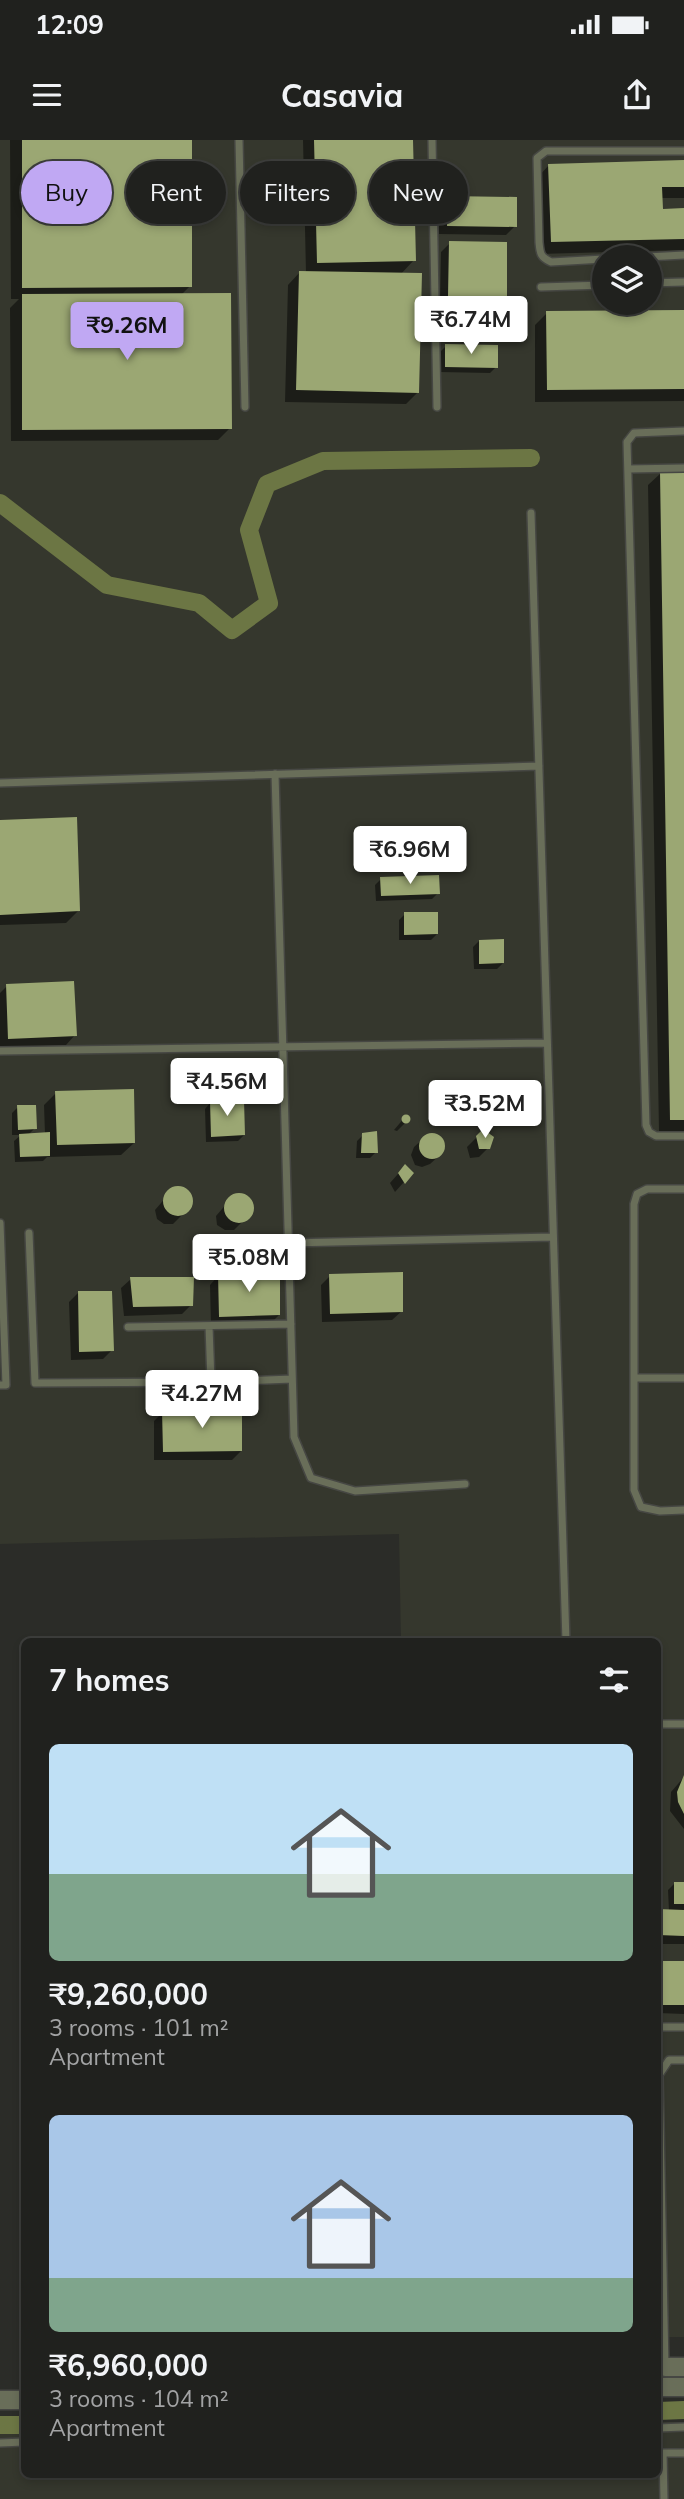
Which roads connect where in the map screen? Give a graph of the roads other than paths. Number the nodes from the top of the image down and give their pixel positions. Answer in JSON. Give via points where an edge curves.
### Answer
{"nodes":[{"id":1,"x":239,"y":140,"type":"edge"},
{"id":2,"x":432,"y":140,"type":"edge"},
{"id":3,"x":684,"y":150,"type":"edge"},
{"id":4,"x":684,"y":256,"type":"edge"},
{"id":5,"x":662,"y":257,"type":"edge"},
{"id":6,"x":592,"y":260,"type":"edge"},
{"id":7,"x":684,"y":282,"type":"edge"},
{"id":8,"x":662,"y":283,"type":"edge"},
{"id":9,"x":592,"y":285,"type":"edge"},
{"id":10,"x":541,"y":287,"type":"dead end"},
{"id":11,"x":245,"y":407,"type":"dead end"},
{"id":12,"x":437,"y":407,"type":"dead end"},
{"id":13,"x":684,"y":431,"type":"edge"},
{"id":14,"x":628,"y":468,"type":"junction"},
{"id":15,"x":684,"y":468,"type":"edge"},
{"id":16,"x":531,"y":513,"type":"dead end"},
{"id":17,"x":539,"y":766,"type":"junction"},
{"id":18,"x":275,"y":774,"type":"junction"},
{"id":19,"x":0,"y":783,"type":"edge"},
{"id":20,"x":547,"y":1043,"type":"junction"},
{"id":21,"x":283,"y":1047,"type":"junction"},
{"id":22,"x":0,"y":1051,"type":"edge"},
{"id":23,"x":684,"y":1136,"type":"edge"},
{"id":24,"x":684,"y":1189,"type":"edge"},
{"id":25,"x":0,"y":1223,"type":"edge"},
{"id":26,"x":29,"y":1233,"type":"dead end"},
{"id":27,"x":553,"y":1237,"type":"junction"},
{"id":28,"x":289,"y":1243,"type":"junction"},
{"id":29,"x":291,"y":1324,"type":"junction"},
{"id":30,"x":209,"y":1326,"type":"junction"},
{"id":31,"x":128,"y":1327,"type":"dead end"},
{"id":32,"x":634,"y":1378,"type":"junction"},
{"id":33,"x":684,"y":1378,"type":"edge"},
{"id":34,"x":292,"y":1379,"type":"junction"},
{"id":35,"x":211,"y":1382,"type":"junction"},
{"id":36,"x":0,"y":1385,"type":"edge"},
{"id":37,"x":465,"y":1485,"type":"dead end"},
{"id":38,"x":684,"y":1510,"type":"edge"},
{"id":39,"x":566,"y":1638,"type":"edge"},
{"id":40,"x":661,"y":1724,"type":"edge"},
{"id":41,"x":684,"y":1724,"type":"edge"},
{"id":42,"x":661,"y":2027,"type":"dead end"},
{"id":43,"x":684,"y":2027,"type":"edge"},
{"id":44,"x":684,"y":2060,"type":"edge"},
{"id":45,"x":661,"y":2072,"type":"edge"},
{"id":46,"x":661,"y":2172,"type":"edge"},
{"id":47,"x":665,"y":2367,"type":"joint"},
{"id":48,"x":684,"y":2367,"type":"edge"},
{"id":49,"x":661,"y":2387,"type":"edge"},
{"id":50,"x":684,"y":2387,"type":"edge"},
{"id":51,"x":21,"y":2399,"type":"edge"},
{"id":52,"x":0,"y":2400,"type":"edge"},
{"id":53,"x":684,"y":2427,"type":"edge"},
{"id":54,"x":661,"y":2428,"type":"edge"},
{"id":55,"x":21,"y":2442,"type":"edge"},
{"id":56,"x":0,"y":2443,"type":"edge"},
{"id":57,"x":684,"y":2453,"type":"edge"},
{"id":58,"x":664,"y":2499,"type":"edge"}],
"edges":[{"from":1,"to":11,"type":"lane"},
{"from":2,"to":12,"type":"lane"},
{"from":3,"to":6,"type":"lane","via":[[545,151],[537,158],[540,254],[551,262]]},
{"from":4,"to":5,"type":"lane"},
{"from":7,"to":8,"type":"lane"},
{"from":9,"to":10,"type":"lane"},
{"from":13,"to":14,"type":"lane","via":[[634,433],[627,442]]},
{"from":14,"to":15,"type":"lane"},
{"from":14,"to":23,"type":"lane","via":[[646,1125],[656,1136]]},
{"from":16,"to":17,"type":"lane"},
{"from":17,"to":18,"type":"lane"},
{"from":17,"to":20,"type":"lane"},
{"from":18,"to":19,"type":"lane"},
{"from":18,"to":21,"type":"lane"},
{"from":20,"to":21,"type":"lane"},
{"from":20,"to":27,"type":"lane"},
{"from":21,"to":22,"type":"lane"},
{"from":21,"to":28,"type":"lane"},
{"from":24,"to":32,"type":"lane","via":[[647,1189],[637,1194],[634,1204]]},
{"from":25,"to":36,"type":"lane","via":[[6,1385]]},
{"from":26,"to":35,"type":"lane","via":[[35,1383]]},
{"from":27,"to":28,"type":"lane"},
{"from":27,"to":39,"type":"lane"},
{"from":28,"to":29,"type":"lane"},
{"from":29,"to":30,"type":"lane"},
{"from":29,"to":34,"type":"lane"},
{"from":30,"to":31,"type":"lane"},
{"from":30,"to":35,"type":"lane"},
{"from":32,"to":33,"type":"lane"},
{"from":32,"to":38,"type":"lane","via":[[634,1490],[641,1507]]},
{"from":34,"to":35,"type":"lane"},
{"from":34,"to":37,"type":"lane","via":[[294,1437],[311,1478],[355,1491]]},
{"from":40,"to":41,"type":"lane"},
{"from":42,"to":43,"type":"lane"},
{"from":44,"to":45,"type":"lane","via":[[669,2060]]},
{"from":46,"to":47,"type":"lane"},
{"from":47,"to":48,"type":"street"},
{"from":49,"to":50,"type":"street"},
{"from":51,"to":52,"type":"street"},
{"from":53,"to":54,"type":"lane"},
{"from":55,"to":56,"type":"lane"},
{"from":57,"to":58,"type":"lane","via":[[663,2453]]}]}
